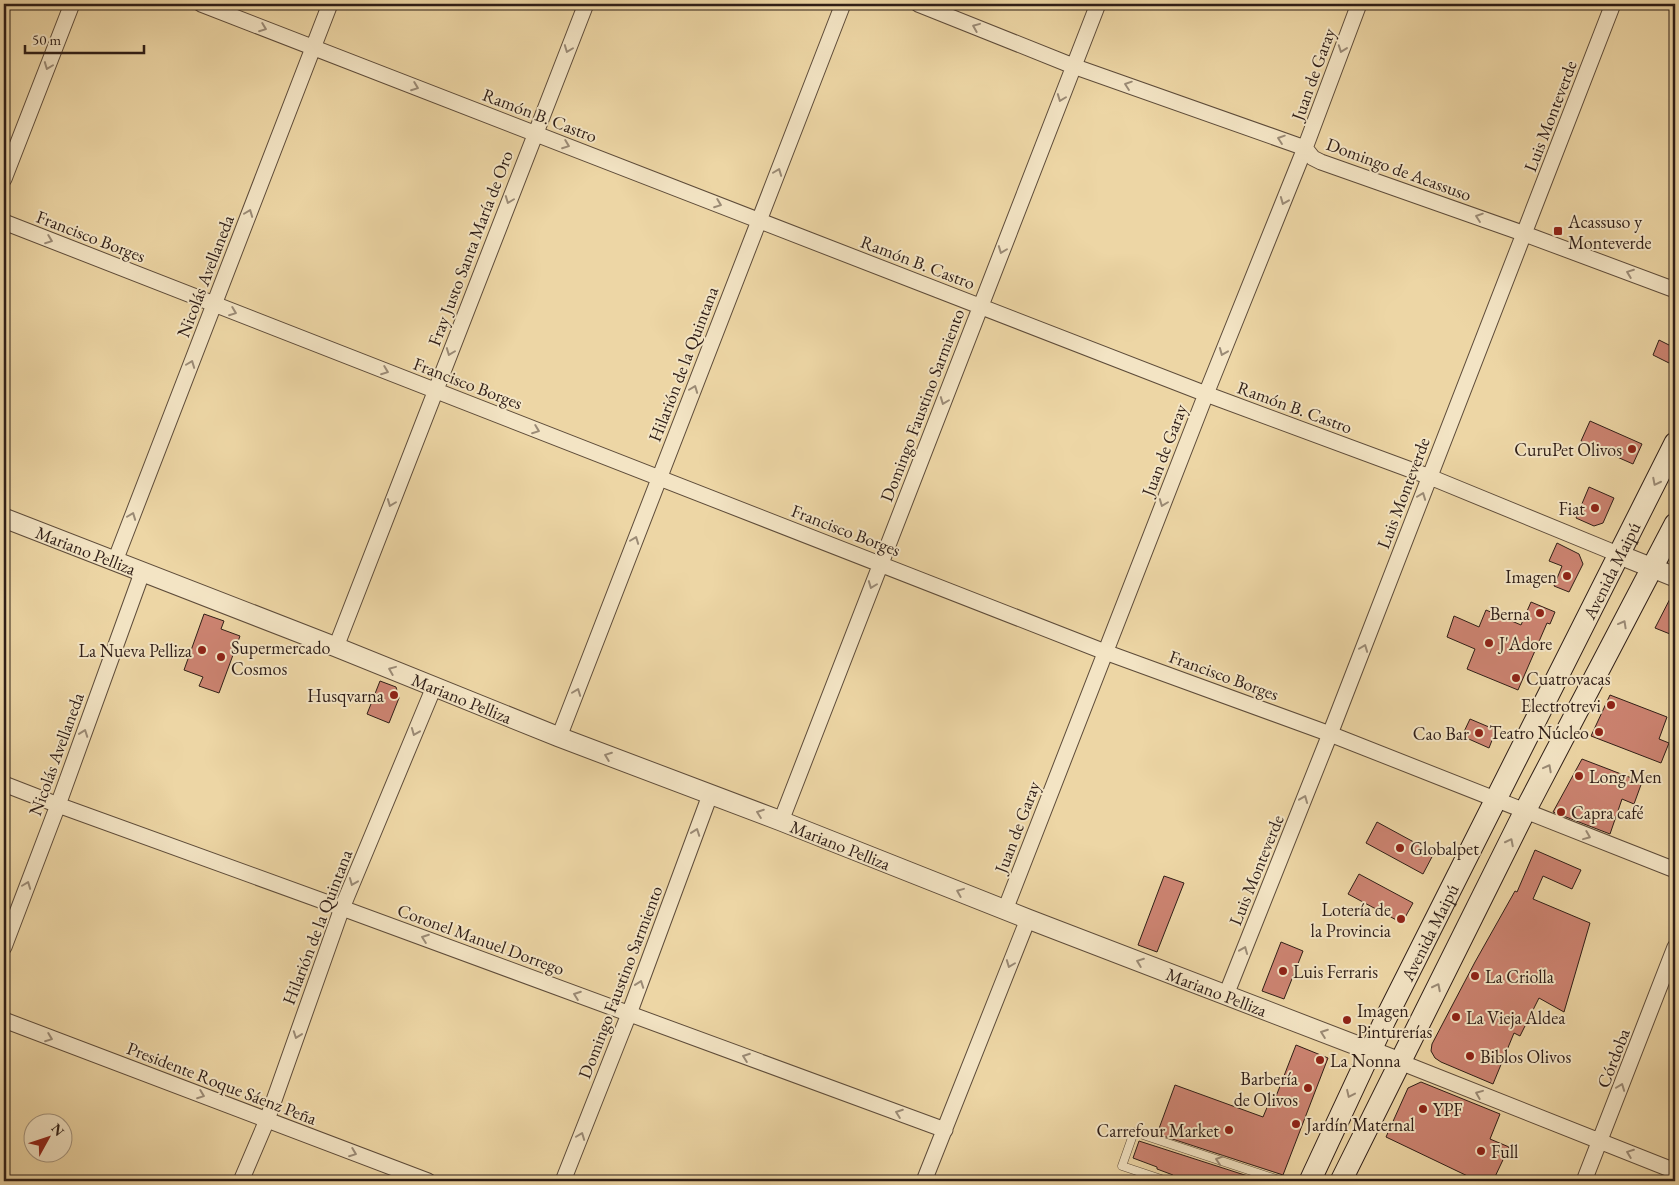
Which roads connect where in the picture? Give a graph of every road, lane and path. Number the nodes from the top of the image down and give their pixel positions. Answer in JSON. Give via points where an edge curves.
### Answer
{"nodes":[{"id":1,"x":72,"y":4,"type":"edge"},
{"id":2,"x":201,"y":4,"type":"edge"},
{"id":3,"x":330,"y":4,"type":"edge"},
{"id":4,"x":586,"y":4,"type":"edge"},
{"id":5,"x":843,"y":4,"type":"edge"},
{"id":6,"x":918,"y":4,"type":"edge"},
{"id":7,"x":1098,"y":4,"type":"edge"},
{"id":8,"x":1359,"y":4,"type":"edge"},
{"id":9,"x":1613,"y":4,"type":"edge"},
{"id":10,"x":313,"y":47,"type":"junction"},
{"id":11,"x":1073,"y":66,"type":"junction"},
{"id":12,"x":535,"y":133,"type":"junction"},
{"id":13,"x":1306,"y":148,"type":"junction"},
{"id":14,"x":4,"y":180,"type":"edge"},
{"id":15,"x":759,"y":220,"type":"junction"},
{"id":16,"x":4,"y":222,"type":"edge"},
{"id":17,"x":1525,"y":234,"type":"junction"},
{"id":18,"x":1675,"y":290,"type":"edge"},
{"id":19,"x":214,"y":304,"type":"junction"},
{"id":20,"x":980,"y":306,"type":"junction"},
{"id":21,"x":435,"y":390,"type":"junction"},
{"id":22,"x":1206,"y":394,"type":"junction"},
{"id":23,"x":1675,"y":443,"type":"edge"},
{"id":24,"x":1430,"y":477,"type":"junction"},
{"id":25,"x":659,"y":478,"type":"junction"},
{"id":26,"x":4,"y":518,"type":"edge"},
{"id":27,"x":1675,"y":524,"type":"edge"},
{"id":28,"x":1620,"y":555,"type":"junction"},
{"id":29,"x":114,"y":562,"type":"junction"},
{"id":30,"x":880,"y":564,"type":"junction"},
{"id":31,"x":1653,"y":568,"type":"junction"},
{"id":32,"x":142,"y":573,"type":"junction"},
{"id":33,"x":1675,"y":577,"type":"edge"},
{"id":34,"x":336,"y":647,"type":"junction"},
{"id":35,"x":1105,"y":652,"type":"junction"},
{"id":36,"x":434,"y":687,"type":"junction"},
{"id":37,"x":1330,"y":734,"type":"junction"},
{"id":38,"x":559,"y":737,"type":"junction"},
{"id":39,"x":4,"y":784,"type":"edge"},
{"id":40,"x":710,"y":795,"type":"junction"},
{"id":41,"x":1496,"y":800,"type":"junction"},
{"id":42,"x":58,"y":805,"type":"junction"},
{"id":43,"x":1525,"y":811,"type":"junction"},
{"id":44,"x":781,"y":821,"type":"junction"},
{"id":45,"x":1675,"y":870,"type":"edge"},
{"id":46,"x":342,"y":908,"type":"junction"},
{"id":47,"x":1005,"y":910,"type":"junction"},
{"id":48,"x":1028,"y":919,"type":"junction"},
{"id":49,"x":4,"y":947,"type":"edge"},
{"id":50,"x":1675,"y":947,"type":"edge"},
{"id":51,"x":1226,"y":995,"type":"junction"},
{"id":52,"x":629,"y":1014,"type":"junction"},
{"id":53,"x":4,"y":1020,"type":"edge"},
{"id":54,"x":1370,"y":1050,"type":"junction"},
{"id":55,"x":1400,"y":1062,"type":"junction"},
{"id":56,"x":266,"y":1120,"type":"junction"},
{"id":57,"x":945,"y":1130,"type":"junction"},
{"id":58,"x":1600,"y":1142,"type":"junction"},
{"id":59,"x":1675,"y":1171,"type":"edge"},
{"id":60,"x":241,"y":1181,"type":"edge"},
{"id":61,"x":428,"y":1181,"type":"edge"},
{"id":62,"x":563,"y":1181,"type":"edge"},
{"id":63,"x":924,"y":1181,"type":"edge"},
{"id":64,"x":1167,"y":1181,"type":"edge"},
{"id":65,"x":1282,"y":1181,"type":"edge"},
{"id":66,"x":1310,"y":1181,"type":"edge"},
{"id":67,"x":1342,"y":1181,"type":"edge"},
{"id":68,"x":1584,"y":1181,"type":"edge"}],
"edges":[{"from":1,"to":14,"type":"street","one_way":true},
{"from":2,"to":10,"type":"street","name":"Ramón B. Castro","one_way":true},
{"from":3,"to":10,"type":"street","name":"Nicolás Avellaneda"},
{"from":4,"to":12,"type":"street","name":"Fray Justo Santa María de Oro","one_way":true},
{"from":15,"to":5,"type":"street","name":"Hilarión de la Quintana","one_way":true},
{"from":11,"to":6,"type":"street","name":"Domingo de Acassuso","one_way":true},
{"from":7,"to":11,"type":"street","name":"Domingo Faustino Sarmiento"},
{"from":8,"to":13,"type":"street","name":"Juan de Garay","one_way":true},
{"from":9,"to":17,"type":"street","name":"Luis Monteverde"},
{"from":10,"to":12,"type":"street","name":"Ramón B. Castro","one_way":true},
{"from":19,"to":10,"type":"street","name":"Nicolás Avellaneda","one_way":true},
{"from":13,"to":11,"type":"street","name":"Domingo de Acassuso","one_way":true},
{"from":11,"to":20,"type":"street","name":"Domingo Faustino Sarmiento","one_way":true},
{"from":12,"to":15,"type":"street","name":"Ramón B. Castro","one_way":true},
{"from":12,"to":21,"type":"street","name":"Fray Justo Santa María de Oro","one_way":true},
{"from":17,"to":13,"type":"street","name":"Domingo de Acassuso","one_way":true,"via":[[1321,162],[1313,158]]},
{"from":13,"to":22,"type":"street","name":"Juan de Garay","one_way":true},
{"from":15,"to":20,"type":"street","name":"Ramón B. Castro"},
{"from":25,"to":15,"type":"street","name":"Hilarión de la Quintana","one_way":true},
{"from":16,"to":19,"type":"street","name":"Francisco Borges","one_way":true},
{"from":18,"to":17,"type":"street","name":"Domingo de Acassuso","one_way":true},
{"from":17,"to":24,"type":"street","name":"Luis Monteverde"},
{"from":19,"to":21,"type":"street","name":"Francisco Borges","one_way":true},
{"from":29,"to":19,"type":"street","name":"Nicolás Avellaneda","one_way":true},
{"from":20,"to":22,"type":"street","name":"Ramón B. Castro"},
{"from":20,"to":30,"type":"street","name":"Domingo Faustino Sarmiento","one_way":true},
{"from":21,"to":25,"type":"street","name":"Francisco Borges","one_way":true},
{"from":21,"to":34,"type":"street","name":"Fray Justo Santa María de Oro","one_way":true},
{"from":22,"to":24,"type":"street","name":"Ramón B. Castro"},
{"from":22,"to":35,"type":"street","name":"Juan de Garay","one_way":true},
{"from":23,"to":28,"type":"main road","name":"Avenida Maipú","one_way":true},
{"from":24,"to":28,"type":"street","name":"Ramón B. Castro"},
{"from":37,"to":24,"type":"street","name":"Luis Monteverde","one_way":true},
{"from":25,"to":30,"type":"street","name":"Francisco Borges"},
{"from":38,"to":25,"type":"street","name":"Hilarión de la Quintana","one_way":true},
{"from":26,"to":29,"type":"street","name":"Mariano Pelliza"},
{"from":27,"to":31,"type":"main road","name":"Avenida Maipú"},
{"from":28,"to":31,"type":"street"},
{"from":28,"to":41,"type":"main road","name":"Avenida Maipú"},
{"from":29,"to":32,"type":"street","name":"Mariano Pelliza"},
{"from":30,"to":35,"type":"street","name":"Francisco Borges"},
{"from":30,"to":44,"type":"street","name":"Domingo Faustino Sarmiento","one_way":true},
{"from":31,"to":33,"type":"street"},
{"from":43,"to":31,"type":"main road","name":"Avenida Maipú","one_way":true},
{"from":32,"to":34,"type":"street","name":"Mariano Pelliza"},
{"from":42,"to":32,"type":"street","name":"Nicolás Avellaneda","one_way":true},
{"from":36,"to":34,"type":"street","name":"Mariano Pelliza","one_way":true},
{"from":35,"to":37,"type":"street","name":"Francisco Borges"},
{"from":35,"to":47,"type":"street","name":"Juan de Garay"},
{"from":36,"to":38,"type":"street","name":"Mariano Pelliza"},
{"from":36,"to":46,"type":"street","name":"Hilarión de la Quintana","one_way":true},
{"from":37,"to":41,"type":"street","name":"Francisco Borges"},
{"from":51,"to":37,"type":"street","name":"Luis Monteverde","one_way":true},
{"from":40,"to":38,"type":"street","name":"Mariano Pelliza","one_way":true},
{"from":39,"to":42,"type":"street","name":"Coronel Manuel Dorrego"},
{"from":44,"to":40,"type":"street","name":"Mariano Pelliza","one_way":true},
{"from":52,"to":40,"type":"street","name":"Domingo Faustino Sarmiento","one_way":true},
{"from":41,"to":43,"type":"street","name":"Francisco Borges"},
{"from":41,"to":54,"type":"main road","name":"Avenida Maipú"},
{"from":42,"to":46,"type":"street","name":"Coronel Manuel Dorrego"},
{"from":49,"to":42,"type":"street","name":"Nicolás Avellaneda","one_way":true},
{"from":43,"to":45,"type":"street","name":"Francisco Borges","one_way":true},
{"from":55,"to":43,"type":"main road","name":"Avenida Maipú","one_way":true},
{"from":47,"to":44,"type":"street","name":"Mariano Pelliza","one_way":true},
{"from":52,"to":46,"type":"street","name":"Coronel Manuel Dorrego","one_way":true},
{"from":46,"to":56,"type":"street","name":"Hilarión de la Quintana","one_way":true},
{"from":47,"to":48,"type":"street","name":"Mariano Pelliza"},
{"from":51,"to":48,"type":"street","name":"Mariano Pelliza","one_way":true},
{"from":48,"to":57,"type":"street","one_way":true},
{"from":58,"to":50,"type":"street","name":"Córdoba","one_way":true},
{"from":54,"to":51,"type":"street","name":"Mariano Pelliza","one_way":true},
{"from":57,"to":52,"type":"street","name":"Coronel Manuel Dorrego","one_way":true},
{"from":62,"to":52,"type":"street","name":"Domingo Faustino Sarmiento","one_way":true},
{"from":53,"to":56,"type":"street","name":"Presidente Roque Sáenz Peña","one_way":true},
{"from":54,"to":55,"type":"street","name":"Mariano Pelliza"},
{"from":54,"to":66,"type":"main road","name":"Avenida Maipú","one_way":true},
{"from":58,"to":55,"type":"street","name":"Mariano Pelliza","one_way":true},
{"from":55,"to":67,"type":"main road","name":"Avenida Maipú"},
{"from":56,"to":60,"type":"street","name":"Hilarión de la Quintana"},
{"from":56,"to":61,"type":"street","name":"Presidente Roque Sáenz Peña","one_way":true},
{"from":57,"to":63,"type":"street"},
{"from":59,"to":58,"type":"street","name":"Mariano Pelliza","one_way":true},
{"from":58,"to":68,"type":"street","name":"Córdoba"},
{"from":65,"to":64,"type":"lane","one_way":true,"via":[[1134,1132],[1122,1166]]}]}
